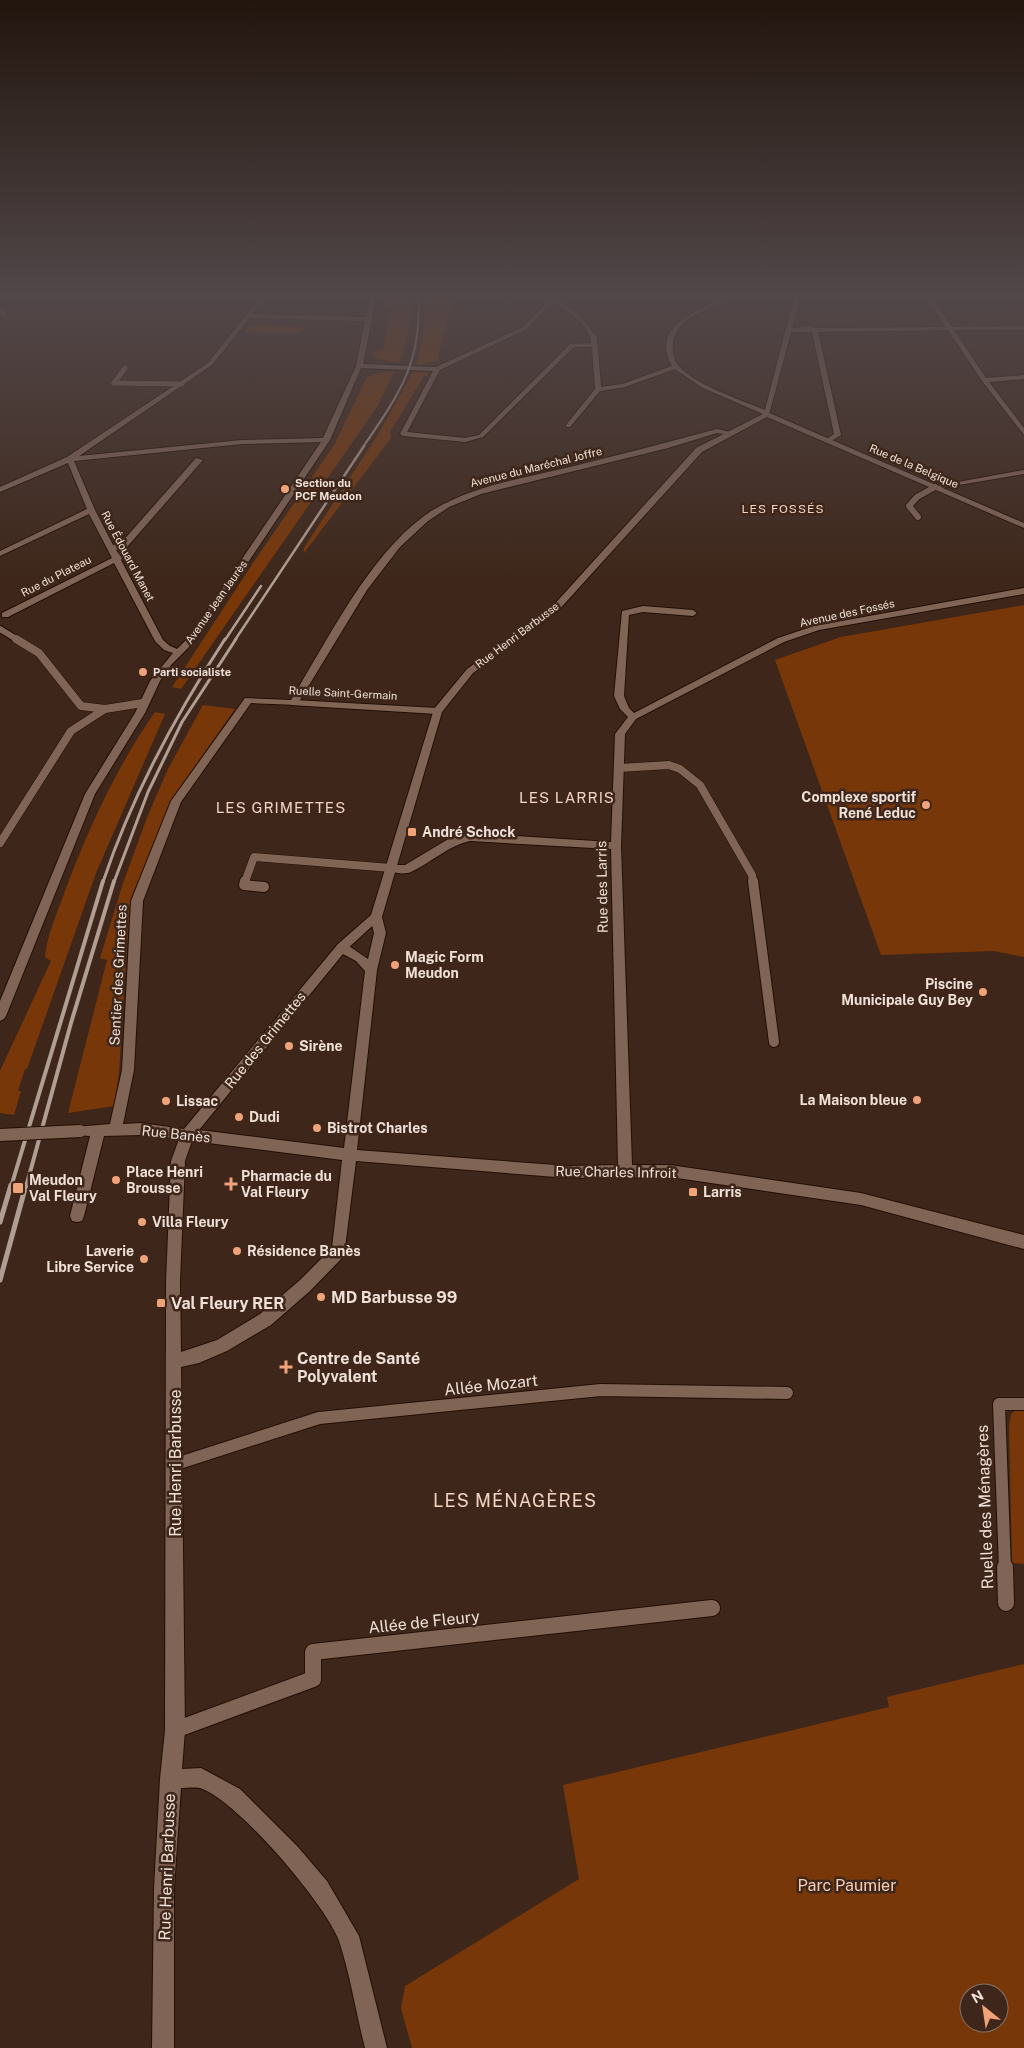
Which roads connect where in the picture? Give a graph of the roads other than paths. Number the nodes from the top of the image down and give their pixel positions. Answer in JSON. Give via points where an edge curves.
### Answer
{"nodes":[{"id":1,"x":175,"y":389,"type":"edge"},
{"id":2,"x":349,"y":389,"type":"edge"},
{"id":3,"x":427,"y":389,"type":"edge"},
{"id":4,"x":526,"y":389,"type":"edge"},
{"id":5,"x":598,"y":389,"type":"joint"},
{"id":6,"x":601,"y":389,"type":"edge"},
{"id":7,"x":710,"y":389,"type":"edge"},
{"id":8,"x":774,"y":389,"type":"edge"},
{"id":9,"x":828,"y":389,"type":"edge"},
{"id":10,"x":991,"y":389,"type":"edge"},
{"id":11,"x":767,"y":414,"type":"junction"},
{"id":12,"x":1021,"y":423,"type":"edge"},
{"id":13,"x":568,"y":426,"type":"dead end"},
{"id":14,"x":731,"y":433,"type":"junction"},
{"id":15,"x":1024,"y":433,"type":"edge"},
{"id":16,"x":326,"y":440,"type":"junction"},
{"id":17,"x":828,"y":441,"type":"junction"},
{"id":18,"x":70,"y":458,"type":"junction"},
{"id":19,"x":199,"y":460,"type":"dead end"},
{"id":20,"x":1024,"y":472,"type":"edge"},
{"id":21,"x":936,"y":487,"type":"junction"},
{"id":22,"x":0,"y":490,"type":"edge"},
{"id":23,"x":92,"y":510,"type":"junction"},
{"id":24,"x":918,"y":517,"type":"dead end"},
{"id":25,"x":1024,"y":526,"type":"edge"},
{"id":26,"x":112,"y":548,"type":"junction"},
{"id":27,"x":0,"y":554,"type":"edge"},
{"id":28,"x":118,"y":558,"type":"junction"},
{"id":29,"x":1024,"y":591,"type":"edge"},
{"id":30,"x":692,"y":613,"type":"dead end"},
{"id":31,"x":5,"y":615,"type":"dead end"},
{"id":32,"x":0,"y":629,"type":"edge"},
{"id":33,"x":179,"y":652,"type":"junction"},
{"id":34,"x":248,"y":700,"type":"joint"},
{"id":35,"x":294,"y":703,"type":"junction"},
{"id":36,"x":108,"y":708,"type":"junction"},
{"id":37,"x":142,"y":708,"type":"junction"},
{"id":38,"x":436,"y":710,"type":"junction"},
{"id":39,"x":633,"y":717,"type":"junction"},
{"id":40,"x":619,"y":768,"type":"junction"},
{"id":41,"x":0,"y":843,"type":"edge"},
{"id":42,"x":616,"y":846,"type":"junction"},
{"id":43,"x":390,"y":868,"type":"junction"},
{"id":44,"x":264,"y":887,"type":"dead end"},
{"id":45,"x":376,"y":917,"type":"junction"},
{"id":46,"x":342,"y":947,"type":"junction"},
{"id":47,"x":371,"y":970,"type":"junction"},
{"id":48,"x":0,"y":1016,"type":"edge"},
{"id":49,"x":774,"y":1042,"type":"dead end"},
{"id":50,"x":98,"y":1130,"type":"junction"},
{"id":51,"x":116,"y":1130,"type":"junction"},
{"id":52,"x":188,"y":1134,"type":"junction"},
{"id":53,"x":0,"y":1135,"type":"edge"},
{"id":54,"x":351,"y":1156,"type":"junction"},
{"id":55,"x":625,"y":1170,"type":"junction"},
{"id":56,"x":76,"y":1216,"type":"dead end"},
{"id":57,"x":1024,"y":1242,"type":"edge"},
{"id":58,"x":175,"y":1361,"type":"junction"},
{"id":59,"x":787,"y":1393,"type":"dead end"},
{"id":60,"x":1024,"y":1404,"type":"edge"},
{"id":61,"x":176,"y":1464,"type":"junction"},
{"id":62,"x":1006,"y":1603,"type":"dead end"},
{"id":63,"x":712,"y":1608,"type":"dead end"},
{"id":64,"x":175,"y":1730,"type":"junction"},
{"id":65,"x":170,"y":1779,"type":"junction"},
{"id":66,"x":163,"y":2048,"type":"edge"},
{"id":67,"x":376,"y":2048,"type":"edge"}],
"edges":[{"from":1,"to":18,"type":"street"},
{"from":2,"to":16,"type":"street","name":"Avenue Jean Jaurès"},
{"from":3,"to":4,"type":"street","via":[[403,434],[465,440],[481,436]]},
{"from":5,"to":6,"type":"street"},
{"from":5,"to":13,"type":"street"},
{"from":7,"to":11,"type":"street","name":"Rue de la Belgique"},
{"from":8,"to":11,"type":"street"},
{"from":9,"to":17,"type":"street","via":[[838,435]]},
{"from":10,"to":12,"type":"street"},
{"from":11,"to":14,"type":"street","name":"Rue Henri Barbusse"},
{"from":11,"to":17,"type":"street","name":"Rue de la Belgique"},
{"from":12,"to":15,"type":"street"},
{"from":14,"to":35,"type":"street","name":"Avenue du Maréchal Joffre","via":[[717,431],[478,492],[446,505],[397,545],[369,582]]},
{"from":14,"to":38,"type":"street","name":"Rue Henri Barbusse","via":[[699,450],[554,610],[470,671]]},
{"from":16,"to":18,"type":"street","via":[[242,442]]},
{"from":16,"to":33,"type":"street","name":"Avenue Jean Jaurès","via":[[193,638]]},
{"from":17,"to":21,"type":"street","name":"Rue de la Belgique"},
{"from":18,"to":22,"type":"street"},
{"from":18,"to":23,"type":"street","name":"Rue Édouard Manet"},
{"from":19,"to":26,"type":"street","via":[[124,545]]},
{"from":20,"to":21,"type":"street"},
{"from":21,"to":24,"type":"lane","via":[[911,502],[910,506]]},
{"from":21,"to":25,"type":"street","name":"Rue de la Belgique"},
{"from":23,"to":26,"type":"street","name":"Rue Édouard Manet"},
{"from":23,"to":27,"type":"street"},
{"from":26,"to":28,"type":"street","name":"Rue Édouard Manet"},
{"from":28,"to":31,"type":"street","name":"Rue du Plateau"},
{"from":28,"to":33,"type":"street","name":"Rue Édouard Manet","via":[[159,641]]},
{"from":29,"to":39,"type":"street","name":"Avenue des Fossés","via":[[817,628],[781,640]]},
{"from":30,"to":39,"type":"street","via":[[643,609],[625,613],[619,696]]},
{"from":32,"to":36,"type":"lane","via":[[38,653],[81,706]]},
{"from":33,"to":37,"type":"street","name":"Avenue Jean Jaurès","via":[[168,663]]},
{"from":34,"to":35,"type":"street","name":"Ruelle Saint-Germain"},
{"from":34,"to":51,"type":"street","name":"Sentier des Grimettes","via":[[176,801],[137,901],[128,1070]]},
{"from":35,"to":38,"type":"street","name":"Ruelle Saint-Germain"},
{"from":36,"to":37,"type":"lane"},
{"from":36,"to":41,"type":"lane","via":[[71,731]]},
{"from":37,"to":48,"type":"street","name":"Avenue Jean Jaurès","via":[[90,794]]},
{"from":38,"to":43,"type":"street","name":"Rue Henri Barbusse"},
{"from":39,"to":40,"type":"street","name":"Rue des Larris","via":[[620,734]]},
{"from":40,"to":42,"type":"street","name":"Rue des Larris"},
{"from":40,"to":49,"type":"lane","via":[[669,765],[680,769],[700,786],[752,875]]},
{"from":42,"to":43,"type":"street","via":[[470,836],[454,841],[407,869]]},
{"from":42,"to":55,"type":"street","name":"Rue des Larris"},
{"from":43,"to":44,"type":"lane","via":[[254,857],[244,886]]},
{"from":43,"to":45,"type":"street","name":"Rue Henri Barbusse"},
{"from":45,"to":46,"type":"street"},
{"from":45,"to":47,"type":"street","name":"Rue Henri Barbusse","via":[[380,933]]},
{"from":46,"to":47,"type":"street","via":[[360,958]]},
{"from":46,"to":52,"type":"street","name":"Rue des Grimettes"},
{"from":47,"to":54,"type":"street","name":"Rue Henri Barbusse"},
{"from":50,"to":51,"type":"street","name":"Rue Banès"},
{"from":50,"to":53,"type":"street","name":"Rue Banès","bridge":true},
{"from":50,"to":56,"type":"street"},
{"from":51,"to":52,"type":"street","name":"Rue Banès"},
{"from":52,"to":54,"type":"street","name":"Rue Banès"},
{"from":52,"to":58,"type":"street","via":[[178,1161],[173,1281]]},
{"from":54,"to":55,"type":"street","name":"Rue Charles Infroit","via":[[568,1172]]},
{"from":54,"to":58,"type":"street","name":"Rue Henri Barbusse","via":[[339,1250],[308,1285],[233,1342],[197,1357]]},
{"from":55,"to":57,"type":"street","name":"Rue Charles Infroit","via":[[695,1174],[861,1199]]},
{"from":58,"to":61,"type":"street","name":"Rue Henri Barbusse"},
{"from":59,"to":61,"type":"lane","name":"Allée Mozart","via":[[602,1390],[319,1418]]},
{"from":60,"to":62,"type":"lane","name":"Ruelle des Ménagères","via":[[999,1404]]},
{"from":61,"to":64,"type":"street","name":"Rue Henri Barbusse"},
{"from":63,"to":64,"type":"lane","name":"Allée de Fleury","via":[[313,1652],[313,1679]]},
{"from":64,"to":65,"type":"street","name":"Rue Henri Barbusse"},
{"from":65,"to":66,"type":"street","name":"Rue Henri Barbusse","via":[[164,1888]]},
{"from":65,"to":67,"type":"street","via":[[201,1778],[233,1796],[320,1888],[348,1936]]}]}
